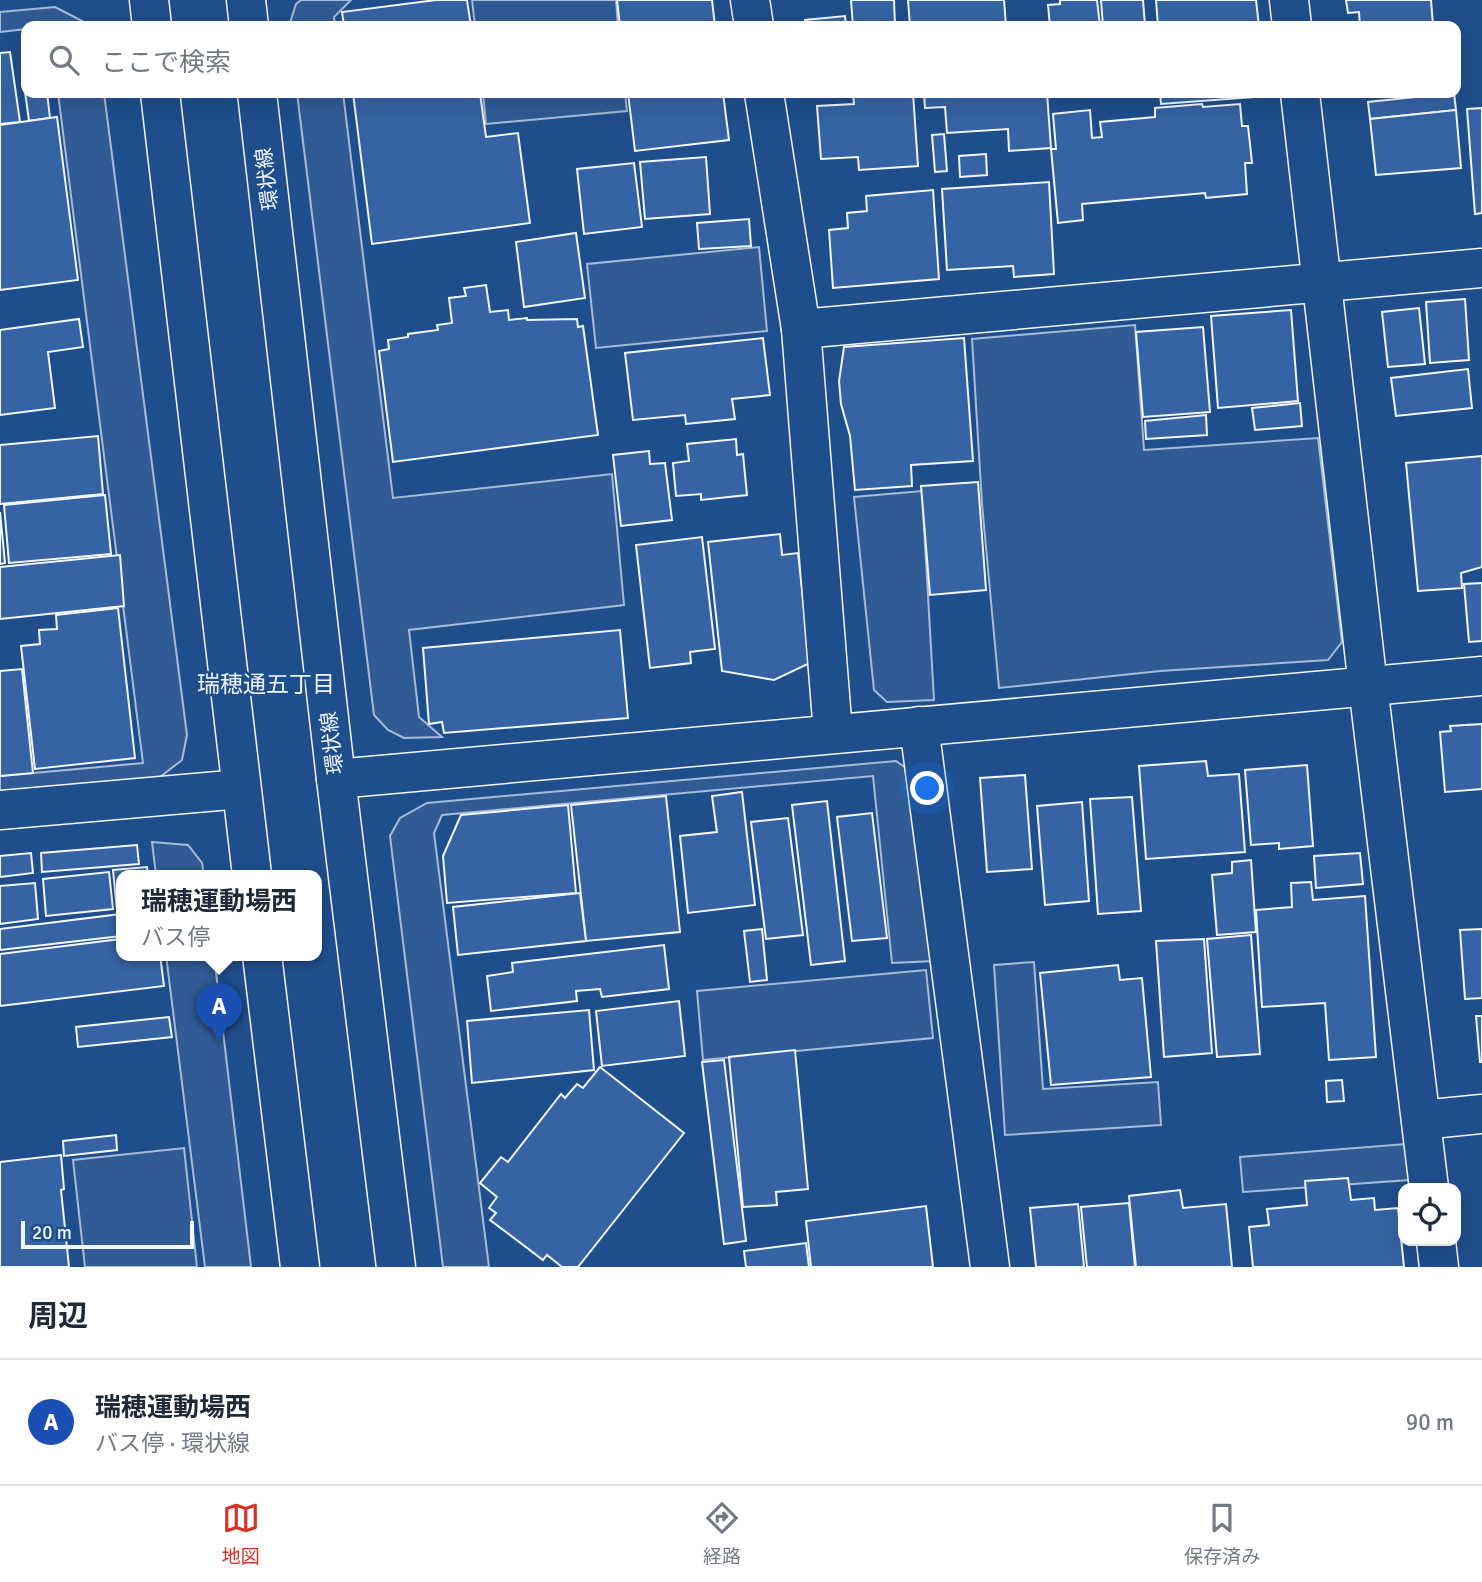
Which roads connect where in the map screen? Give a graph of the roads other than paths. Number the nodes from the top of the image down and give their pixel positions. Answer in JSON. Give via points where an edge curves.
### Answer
{"nodes":[{"id":1,"x":149,"y":0,"type":"edge"},
{"id":2,"x":246,"y":0,"type":"edge"},
{"id":3,"x":750,"y":0,"type":"edge"},
{"id":4,"x":1289,"y":0,"type":"edge"},
{"id":5,"x":151,"y":21,"type":"edge"},
{"id":6,"x":248,"y":21,"type":"edge"},
{"id":7,"x":753,"y":21,"type":"edge"},
{"id":8,"x":1291,"y":21,"type":"edge"},
{"id":9,"x":161,"y":98,"type":"edge"},
{"id":10,"x":258,"y":98,"type":"edge"},
{"id":11,"x":765,"y":98,"type":"edge"},
{"id":12,"x":1301,"y":98,"type":"edge"},
{"id":13,"x":1482,"y":268,"type":"edge"},
{"id":14,"x":1323,"y":284,"type":"junction"},
{"id":15,"x":801,"y":329,"type":"junction"},
{"id":16,"x":1482,"y":676,"type":"edge"},
{"id":17,"x":1368,"y":686,"type":"junction"},
{"id":18,"x":919,"y":726,"type":"junction"},
{"id":19,"x":833,"y":733,"type":"junction"},
{"id":20,"x":336,"y":779,"type":"junction"},
{"id":21,"x":241,"y":789,"type":"junction"},
{"id":22,"x":0,"y":810,"type":"edge"},
{"id":23,"x":251,"y":870,"type":"edge"},
{"id":24,"x":263,"y":961,"type":"edge"},
{"id":25,"x":1482,"y":1114,"type":"edge"},
{"id":26,"x":1421,"y":1120,"type":"junction"},
{"id":27,"x":1428,"y":1183,"type":"edge"},
{"id":28,"x":1437,"y":1246,"type":"edge"},
{"id":29,"x":300,"y":1267,"type":"edge"},
{"id":30,"x":396,"y":1267,"type":"edge"},
{"id":31,"x":990,"y":1267,"type":"edge"},
{"id":32,"x":1439,"y":1267,"type":"edge"}],
"edges":[{"from":1,"to":5,"type":"street"},
{"from":2,"to":6,"type":"street"},
{"from":3,"to":7,"type":"street"},
{"from":4,"to":8,"type":"street"},
{"from":9,"to":21,"type":"street"},
{"from":10,"to":20,"type":"street","name":"環状線"},
{"from":11,"to":15,"type":"street"},
{"from":12,"to":14,"type":"street"},
{"from":13,"to":14,"type":"street"},
{"from":14,"to":15,"type":"street"},
{"from":14,"to":17,"type":"street"},
{"from":15,"to":19,"type":"street"},
{"from":16,"to":17,"type":"street"},
{"from":17,"to":18,"type":"street"},
{"from":17,"to":26,"type":"street"},
{"from":18,"to":19,"type":"street"},
{"from":18,"to":31,"type":"street"},
{"from":19,"to":20,"type":"street"},
{"from":20,"to":30,"type":"street","name":"環状線"},
{"from":21,"to":22,"type":"street"},
{"from":21,"to":23,"type":"street"},
{"from":24,"to":29,"type":"street"},
{"from":25,"to":26,"type":"street"},
{"from":26,"to":27,"type":"street"},
{"from":28,"to":32,"type":"street"}]}
